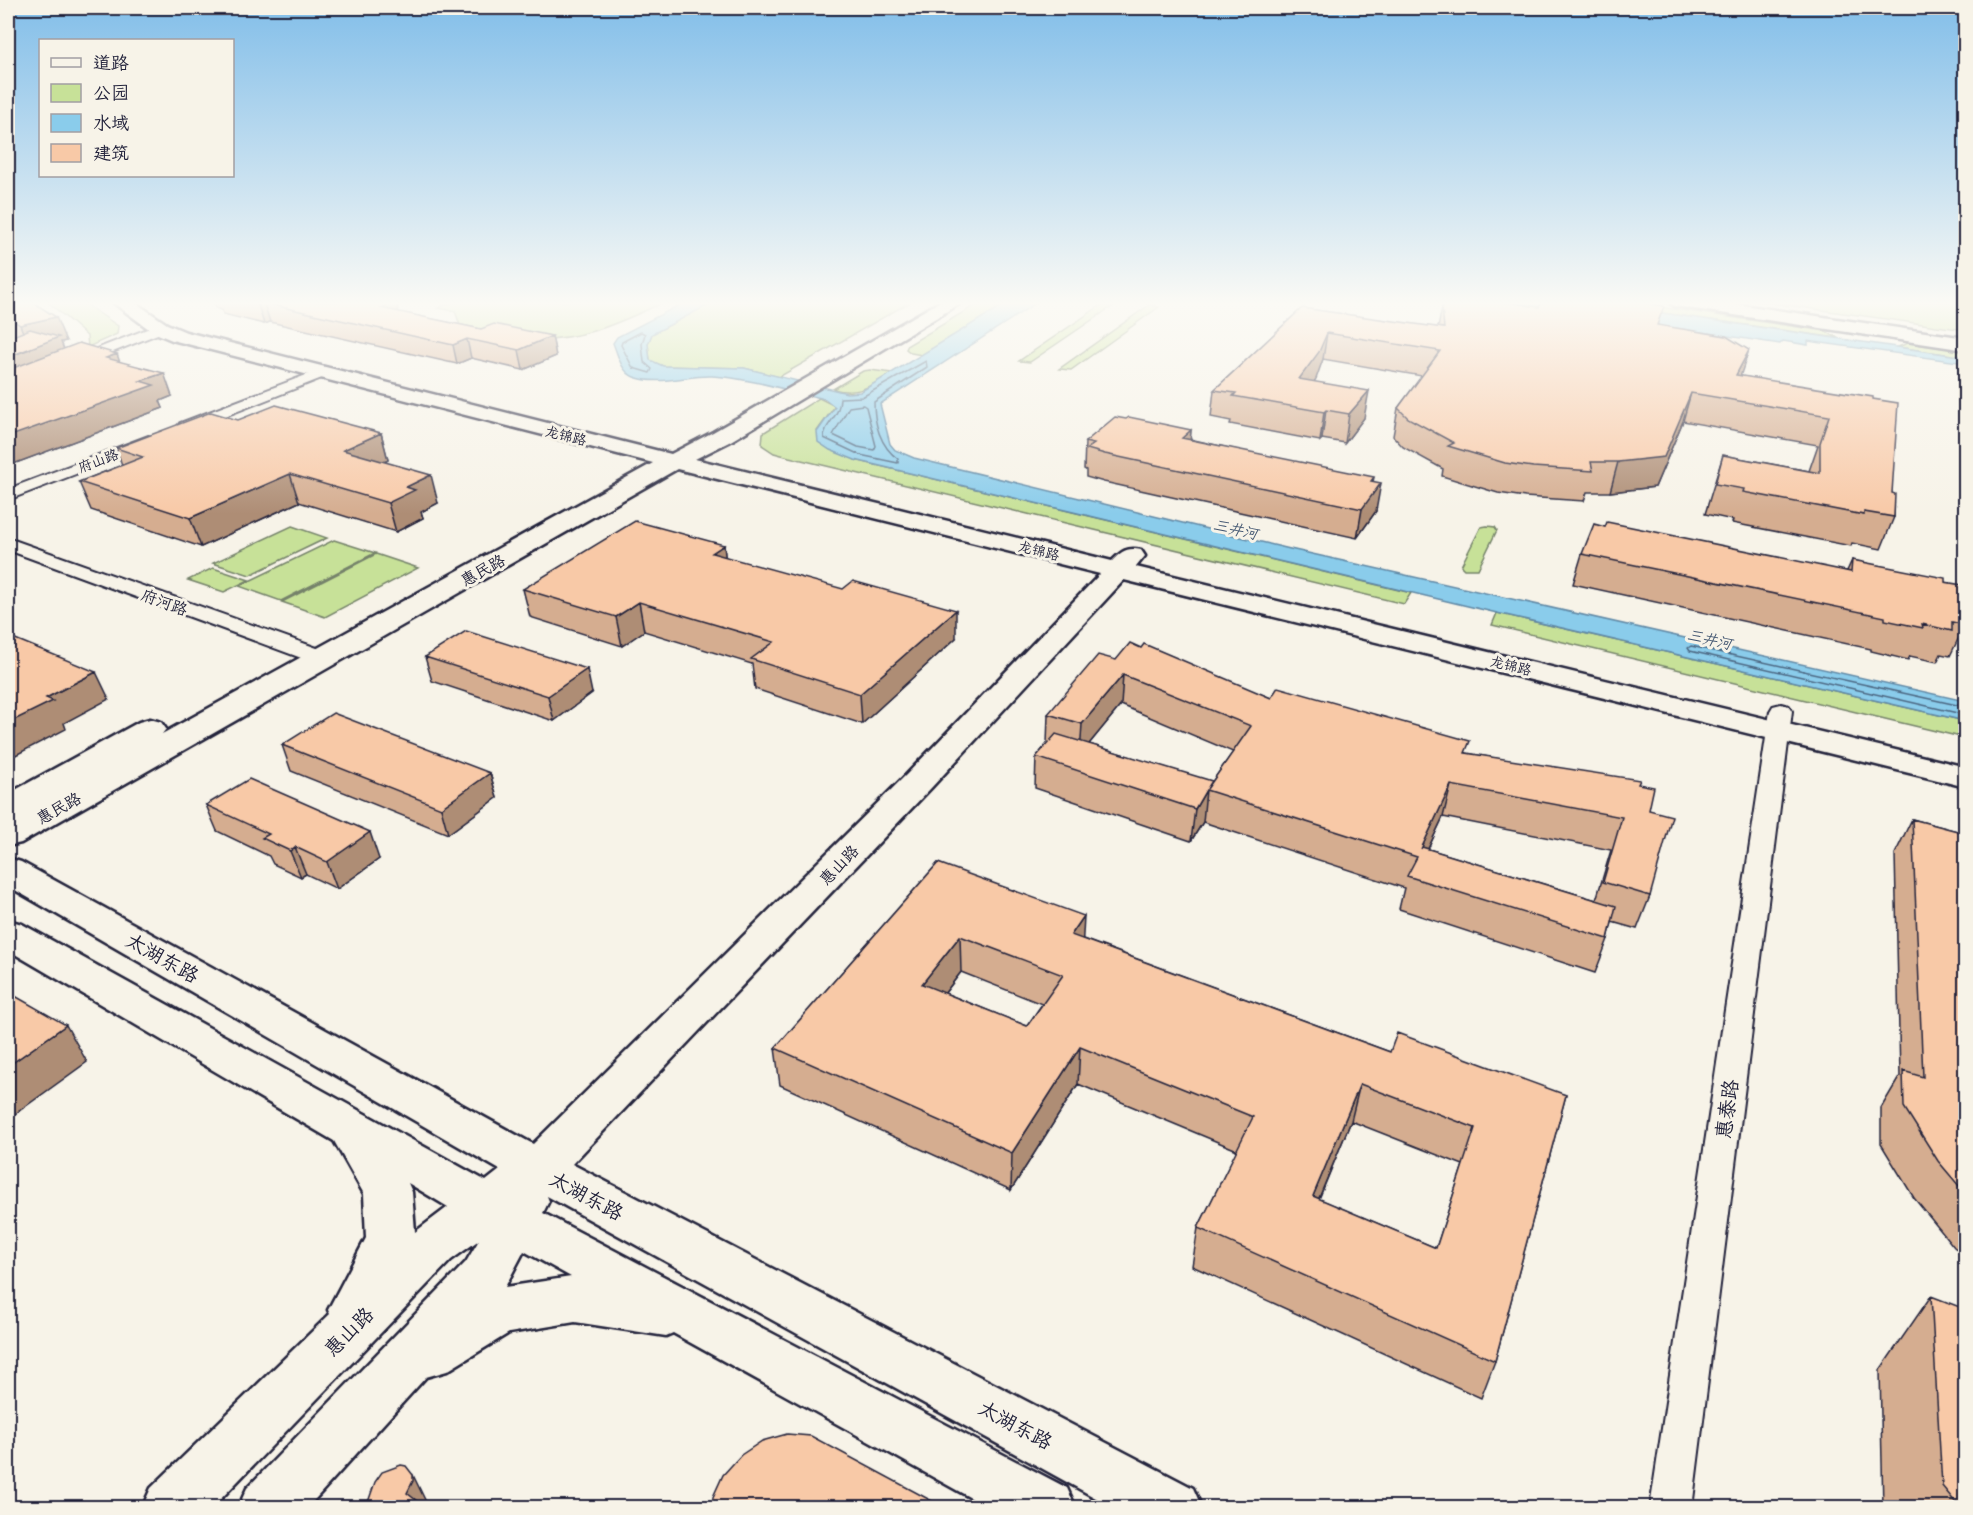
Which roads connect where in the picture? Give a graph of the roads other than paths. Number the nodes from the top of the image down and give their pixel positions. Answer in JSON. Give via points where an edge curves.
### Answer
{"nodes":[{"id":1,"x":317,"y":372,"type":"edge"},
{"id":2,"x":369,"y":372,"type":"edge"},
{"id":3,"x":818,"y":372,"type":"edge"},
{"id":4,"x":822,"y":372,"type":"edge"},
{"id":5,"x":322,"y":373,"type":"junction"},
{"id":6,"x":795,"y":386,"type":"junction"},
{"id":7,"x":672,"y":453,"type":"junction"},
{"id":8,"x":8,"y":495,"type":"edge"},
{"id":9,"x":8,"y":544,"type":"edge"},
{"id":10,"x":1127,"y":562,"type":"junction"},
{"id":11,"x":310,"y":653,"type":"junction"},
{"id":12,"x":1780,"y":721,"type":"junction"},
{"id":13,"x":1965,"y":756,"type":"edge"},
{"id":14,"x":1965,"y":777,"type":"edge"},
{"id":15,"x":8,"y":808,"type":"edge"},
{"id":16,"x":8,"y":835,"type":"edge"},
{"id":17,"x":8,"y":870,"type":"edge"},
{"id":18,"x":8,"y":933,"type":"edge"},
{"id":19,"x":350,"y":1128,"type":"junction"},
{"id":20,"x":538,"y":1169,"type":"junction"},
{"id":21,"x":502,"y":1214,"type":"junction"},
{"id":22,"x":687,"y":1315,"type":"junction"},
{"id":23,"x":338,"y":1340,"type":"junction"},
{"id":24,"x":396,"y":1372,"type":"junction"},
{"id":25,"x":171,"y":1508,"type":"edge"},
{"id":26,"x":267,"y":1508,"type":"edge"},
{"id":27,"x":1047,"y":1508,"type":"edge"},
{"id":28,"x":1173,"y":1508,"type":"edge"},
{"id":29,"x":1671,"y":1508,"type":"edge"}],
"edges":[{"from":1,"to":5,"type":"main road","name":"龙锦路"},
{"from":2,"to":7,"type":"main road","name":"龙锦路"},
{"from":3,"to":6,"type":"main road","name":"惠民路"},
{"from":4,"to":6,"type":"main road","name":"惠民路"},
{"from":5,"to":7,"type":"main road","name":"龙锦路"},
{"from":5,"to":8,"type":"street","name":"府山路"},
{"from":6,"to":7,"type":"main road","name":"惠民路"},
{"from":7,"to":10,"type":"main road","name":"龙锦路"},
{"from":7,"to":11,"type":"main road","name":"惠民路"},
{"from":9,"to":11,"type":"street","name":"府河路"},
{"from":10,"to":12,"type":"main road","name":"龙锦路"},
{"from":10,"to":20,"type":"main road","name":"惠山路","via":[[919,782]]},
{"from":11,"to":15,"type":"main road","name":"惠民路"},
{"from":11,"to":16,"type":"main road","name":"惠民路"},
{"from":12,"to":13,"type":"main road","name":"龙锦路"},
{"from":12,"to":14,"type":"main road","name":"龙锦路"},
{"from":12,"to":29,"type":"street","name":"惠泰路"},
{"from":17,"to":20,"type":"main road","name":"太湖东路"},
{"from":18,"to":19,"type":"main road"},
{"from":19,"to":21,"type":"main road"},
{"from":19,"to":23,"type":"main road","via":[[388,1192],[391,1240]]},
{"from":20,"to":21,"type":"main road","name":"惠山路"},
{"from":20,"to":28,"type":"main road","name":"太湖东路"},
{"from":21,"to":22,"type":"main road"},
{"from":21,"to":23,"type":"main road","name":"惠山路","via":[[434,1245]]},
{"from":21,"to":24,"type":"main road","name":"惠山路","via":[[484,1278]]},
{"from":22,"to":24,"type":"main road","via":[[574,1299],[500,1311]]},
{"from":22,"to":27,"type":"main road"},
{"from":23,"to":25,"type":"main road","name":"惠山路"},
{"from":24,"to":26,"type":"main road","name":"惠山路"}]}
